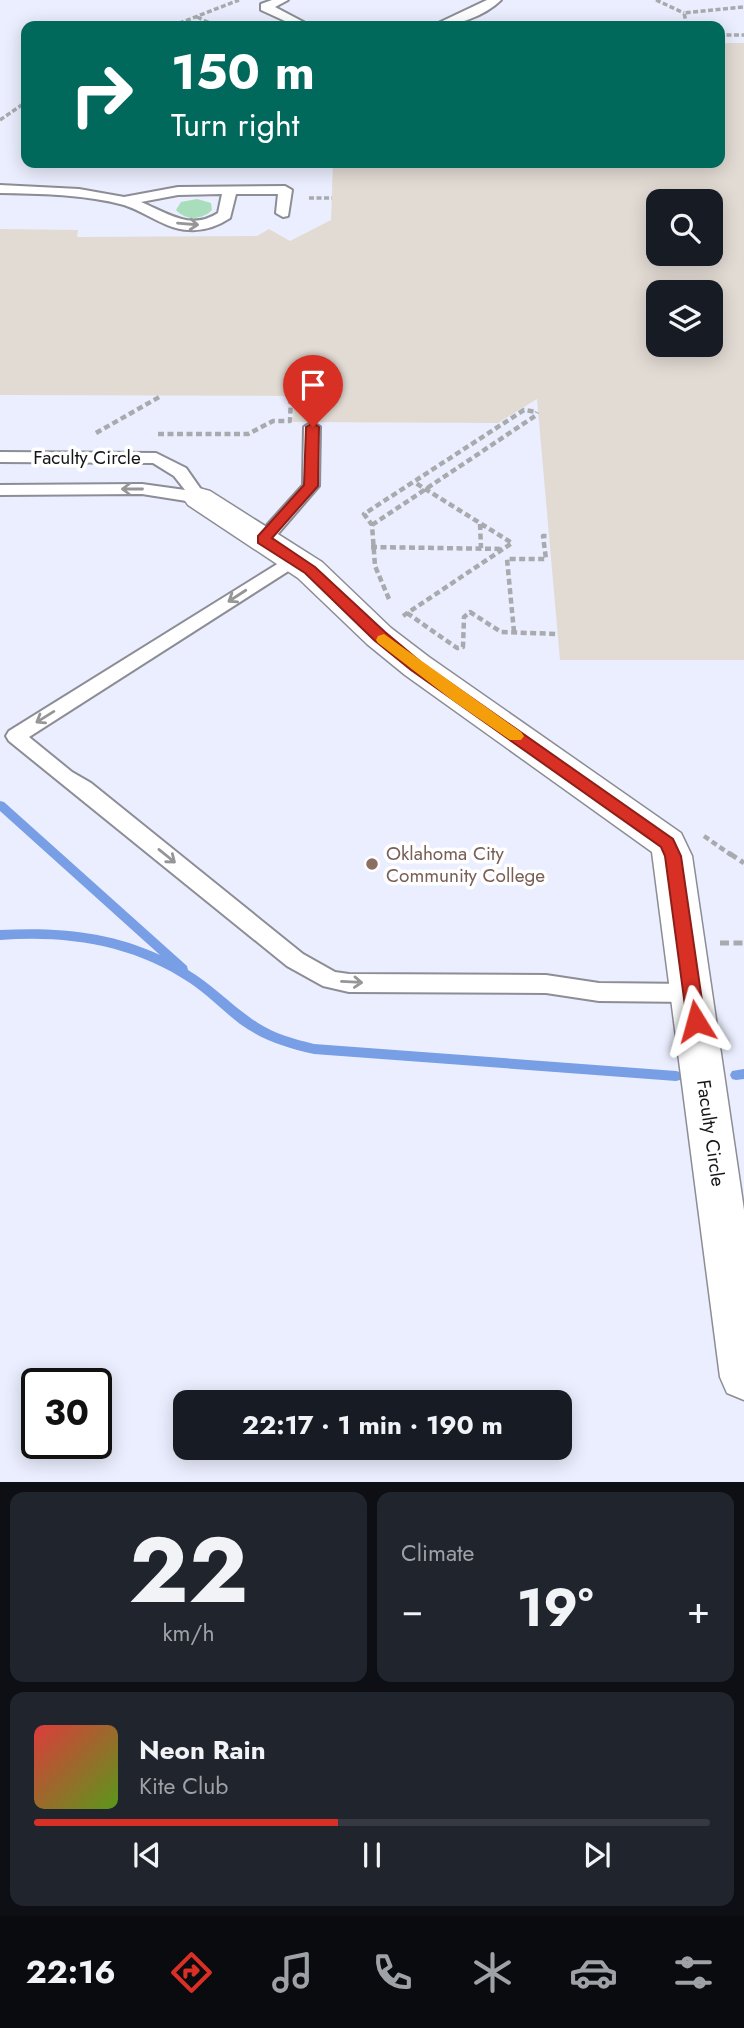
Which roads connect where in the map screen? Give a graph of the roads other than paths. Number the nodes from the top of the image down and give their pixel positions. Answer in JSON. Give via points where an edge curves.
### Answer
{"nodes":[{"id":1,"x":282,"y":0,"type":"edge"},
{"id":2,"x":497,"y":0,"type":"edge"},
{"id":3,"x":490,"y":18,"type":"dead end"},
{"id":4,"x":294,"y":21,"type":"edge"},
{"id":5,"x":450,"y":21,"type":"edge"},
{"id":6,"x":0,"y":190,"type":"edge"},
{"id":7,"x":230,"y":190,"type":"junction"},
{"id":8,"x":125,"y":201,"type":"junction"},
{"id":9,"x":283,"y":213,"type":"dead end"},
{"id":10,"x":313,"y":427,"type":"dead end"},
{"id":11,"x":0,"y":457,"type":"edge"},
{"id":12,"x":0,"y":489,"type":"edge"},
{"id":13,"x":199,"y":498,"type":"junction"},
{"id":14,"x":279,"y":549,"type":"junction"},
{"id":15,"x":692,"y":993,"type":"junction"},
{"id":16,"x":744,"y":1377,"type":"edge"}],
"edges":[{"from":1,"to":4,"type":"lane","via":[[265,7]]},
{"from":2,"to":3,"type":"lane"},
{"from":2,"to":5,"type":"lane"},
{"from":6,"to":8,"type":"lane"},
{"from":7,"to":8,"type":"lane","via":[[186,190]]},
{"from":8,"to":7,"type":"lane","one_way":true,"via":[[178,224],[200,225],[225,215]]},
{"from":7,"to":9,"type":"lane","via":[[285,190]]},
{"from":10,"to":14,"type":"lane","via":[[311,486]]},
{"from":11,"to":13,"type":"lane","name":"Faculty Circle","via":[[156,458],[180,472]]},
{"from":13,"to":12,"type":"lane","name":"Faculty Circle","one_way":true,"via":[[142,489]]},
{"from":13,"to":14,"type":"street","name":"Faculty Circle"},
{"from":14,"to":15,"type":"street","name":"Faculty Circle","via":[[417,666],[667,843],[673,856]]},
{"from":14,"to":15,"type":"lane","one_way":true,"via":[[16,736],[295,960],[331,980],[545,984],[599,992]]},
{"from":15,"to":16,"type":"street","name":"Faculty Circle"}]}
